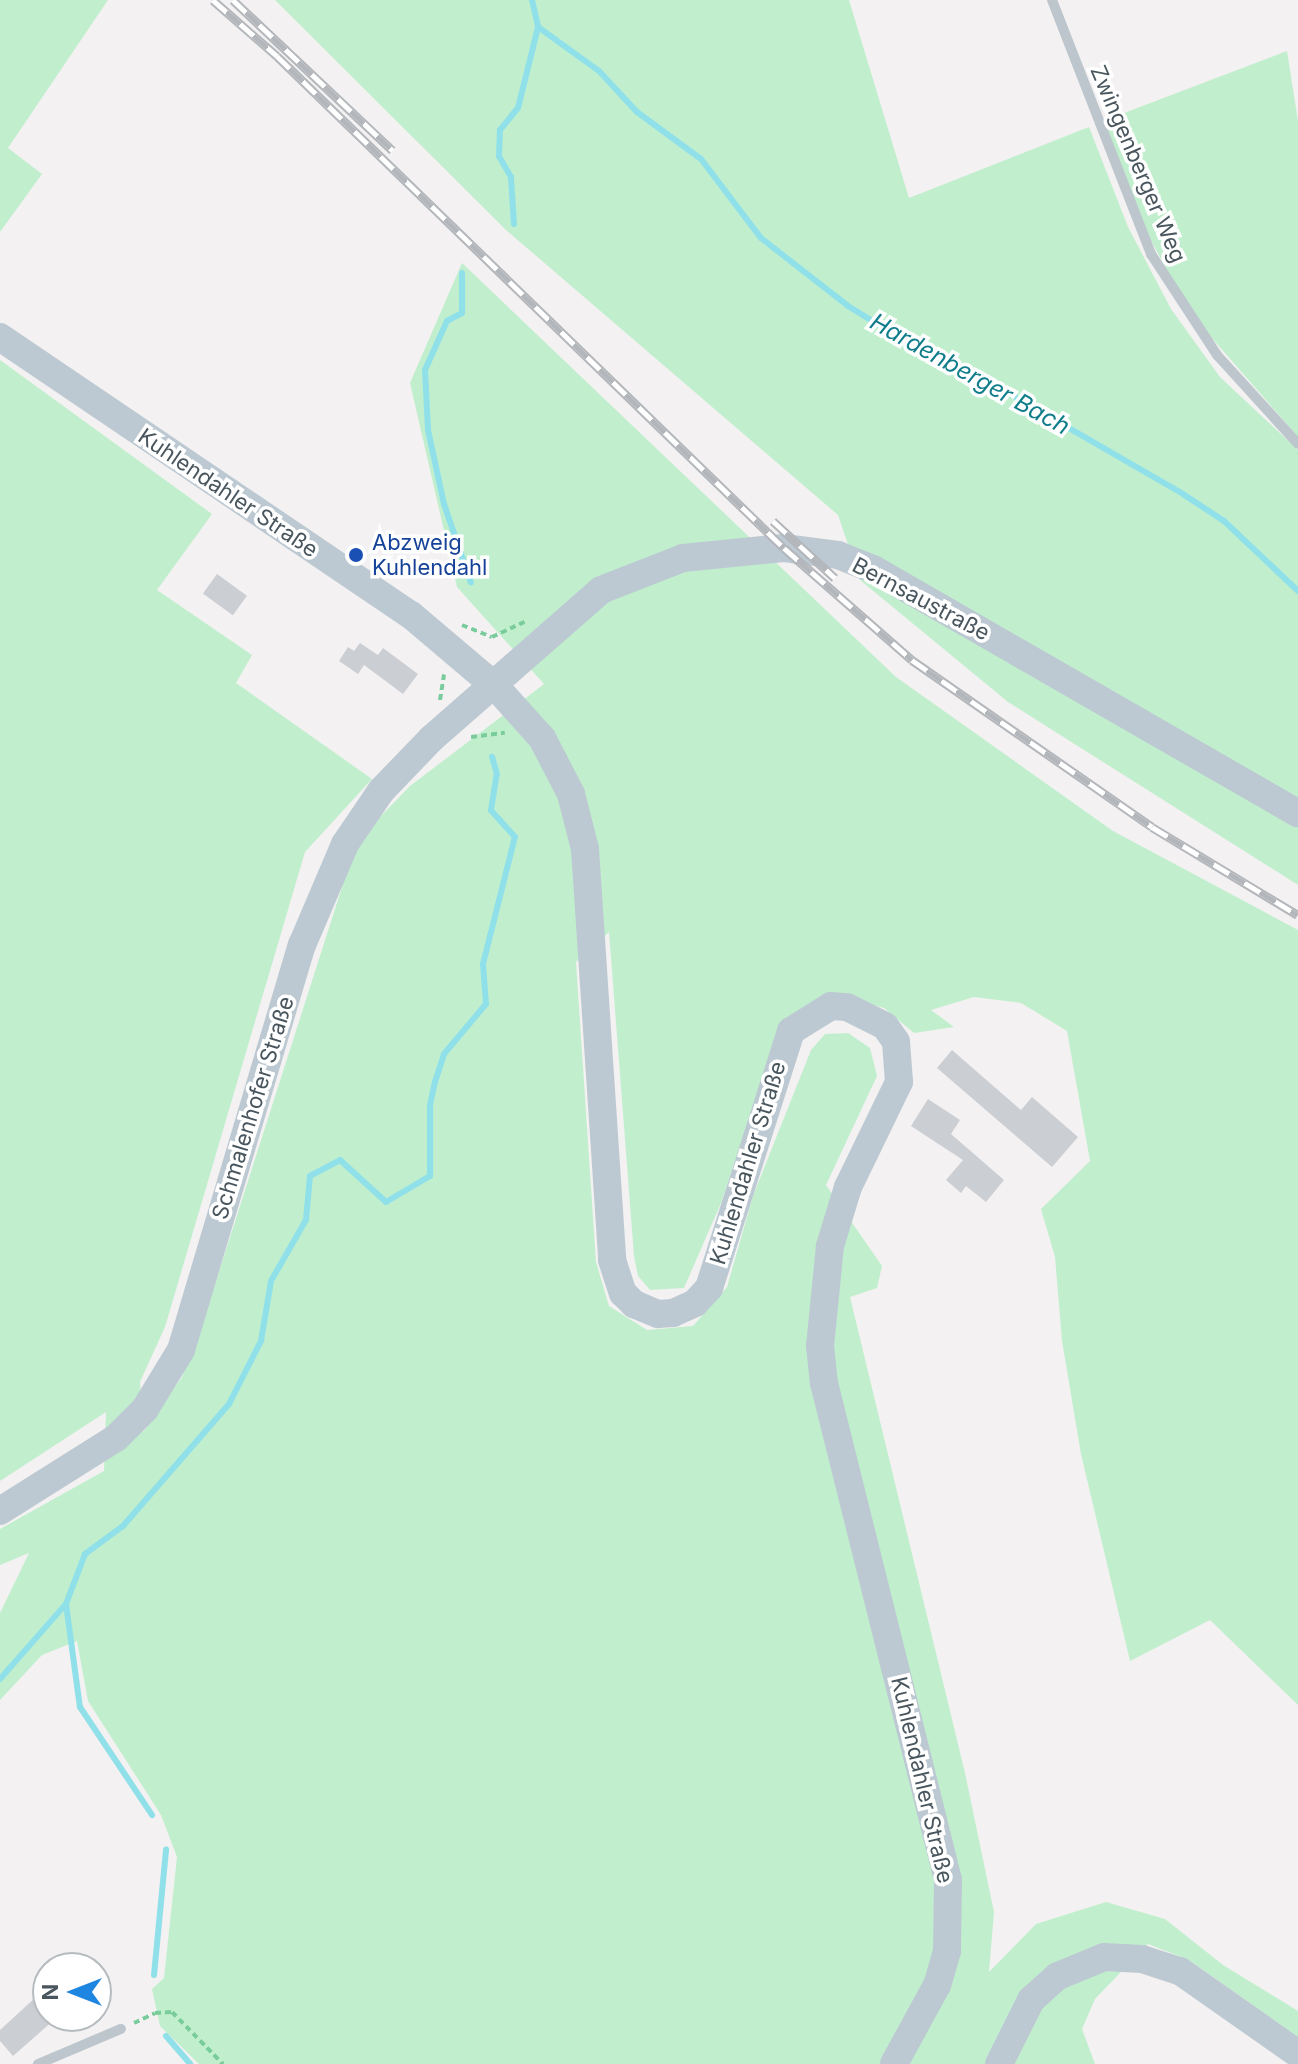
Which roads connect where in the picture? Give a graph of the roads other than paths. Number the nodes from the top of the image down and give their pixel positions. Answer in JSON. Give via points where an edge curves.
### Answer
{"nodes":[{"id":1,"x":1052,"y":0,"type":"edge"},
{"id":2,"x":0,"y":337,"type":"edge"},
{"id":3,"x":1298,"y":444,"type":"edge"},
{"id":4,"x":496,"y":687,"type":"junction"},
{"id":5,"x":1298,"y":813,"type":"edge"},
{"id":6,"x":0,"y":1511,"type":"edge"},
{"id":7,"x":121,"y":2029,"type":"road end"},
{"id":8,"x":1298,"y":2054,"type":"edge"},
{"id":9,"x":38,"y":2064,"type":"edge"},
{"id":10,"x":894,"y":2064,"type":"edge"},
{"id":11,"x":999,"y":2064,"type":"edge"}],
"edges":[{"from":1,"to":3,"type":"lane","name":"Zwingenberger Weg","via":[[1151,254],[1217,355]]},
{"from":2,"to":4,"type":"main road","name":"Kuhlendahler Straße","via":[[439,639]]},
{"from":4,"to":5,"type":"main road","name":"Bernsaustraße","via":[[543,638],[601,590],[683,558],[804,549],[873,569]]},
{"from":4,"to":6,"type":"main road","name":"Schmalenhofer Straße","via":[[431,739],[381,791],[320,893],[181,1350],[163,1382],[116,1438]]},
{"from":4,"to":10,"type":"main road","name":"Kuhlendahler Straße","via":[[558,763],[585,849],[612,1260],[623,1293],[634,1304],[658,1314],[673,1313],[695,1303],[709,1288],[791,1031],[831,1006],[847,1007],[885,1026],[896,1042],[899,1082],[848,1187],[830,1246],[820,1346],[834,1422],[948,1880],[947,1951],[937,1985]]},
{"from":7,"to":9,"type":"lane"},
{"from":8,"to":11,"type":"main road","via":[[1180,1971],[1142,1959],[1104,1957],[1058,1976],[1031,2000]]}]}
